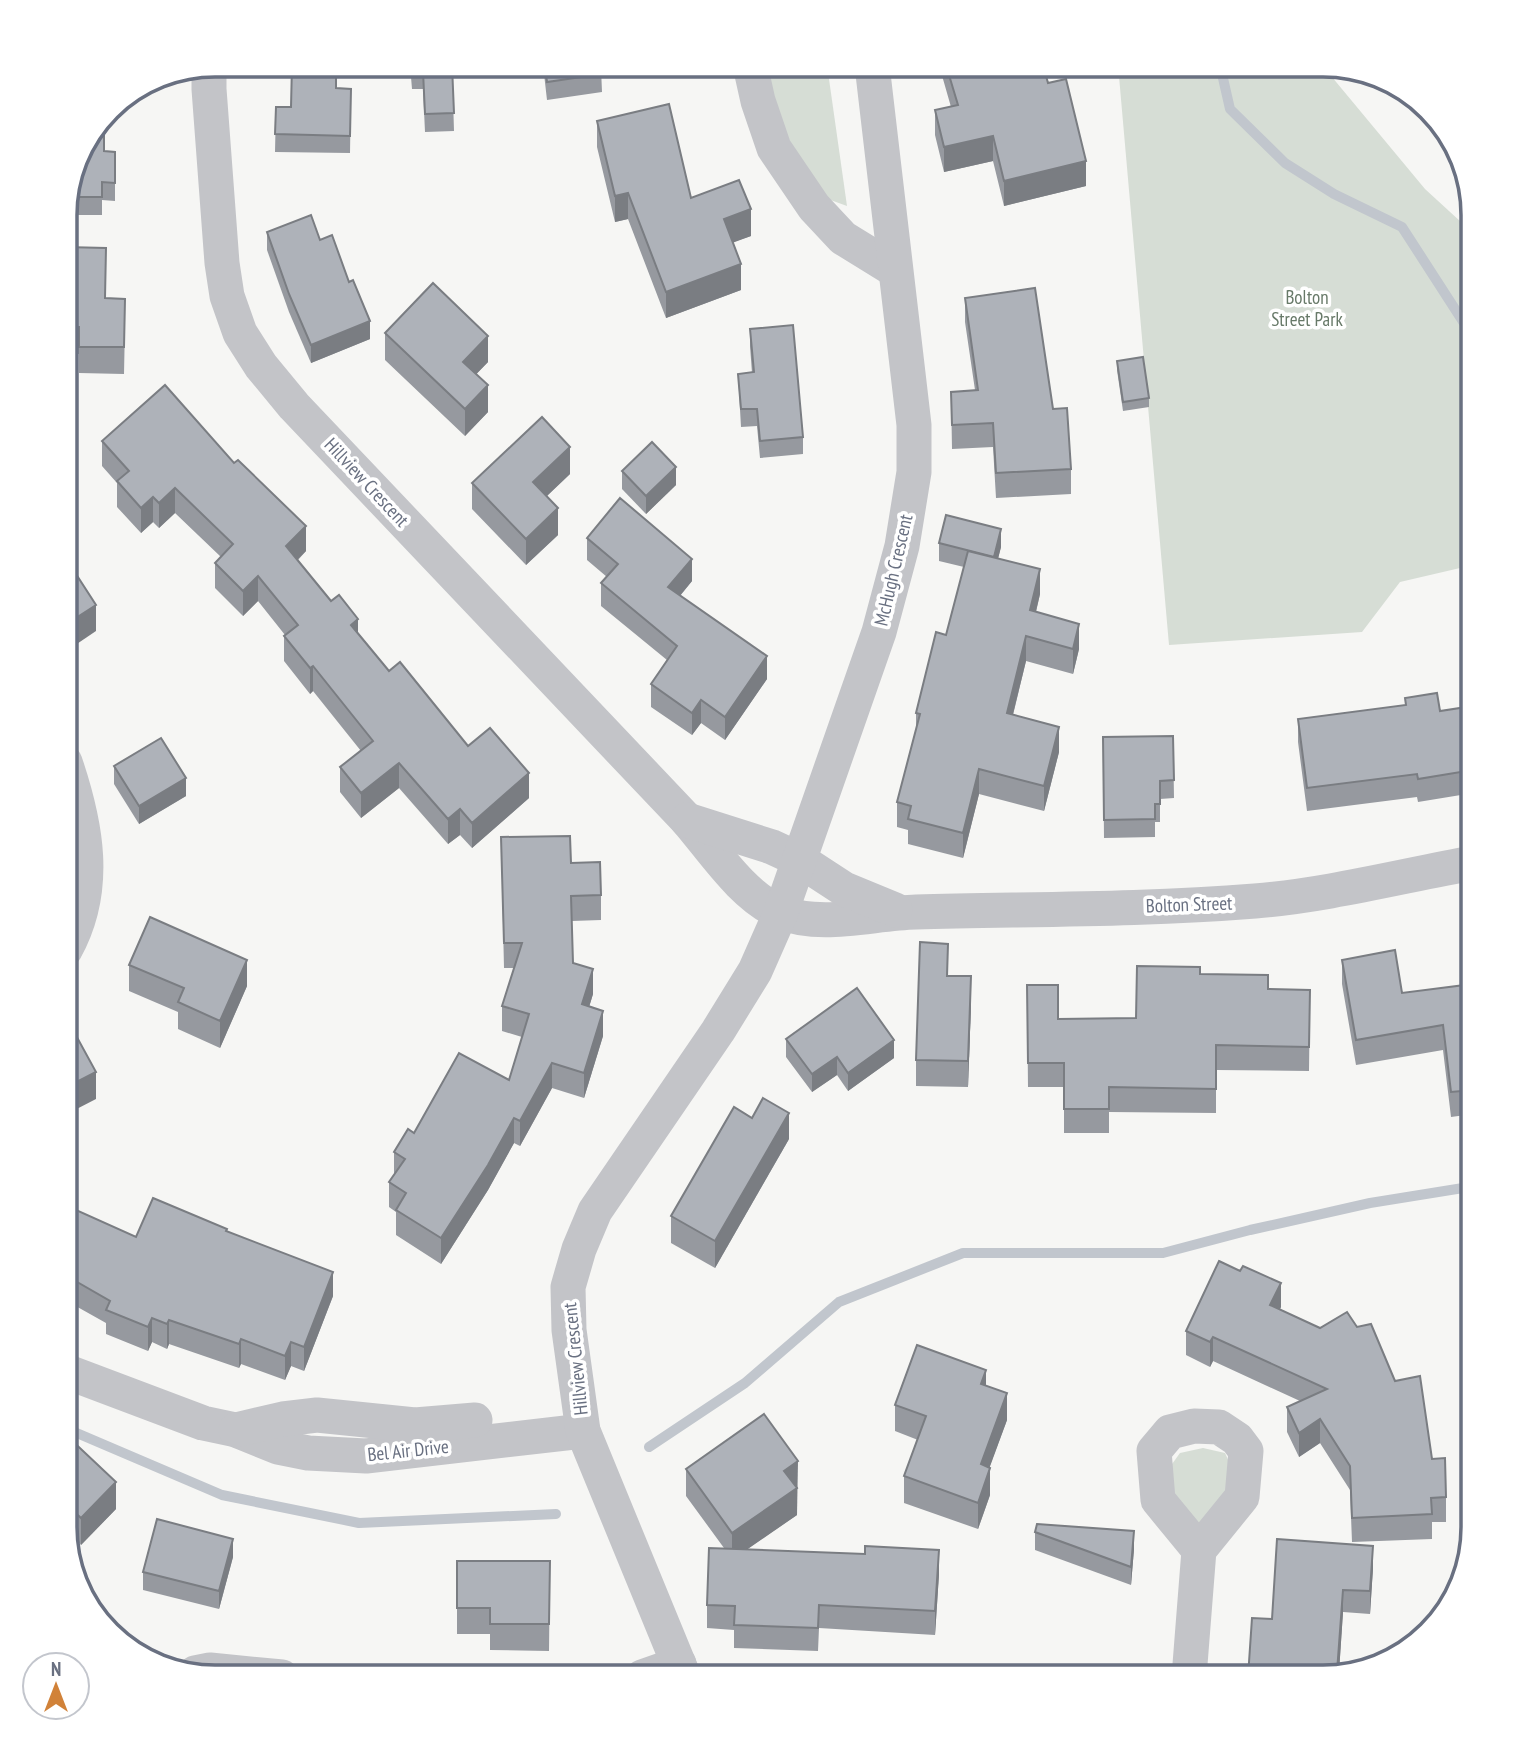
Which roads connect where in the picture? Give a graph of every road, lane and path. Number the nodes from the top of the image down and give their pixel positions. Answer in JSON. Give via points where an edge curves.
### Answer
{"nodes":[{"id":1,"x":209,"y":77,"type":"edge"},
{"id":2,"x":753,"y":77,"type":"edge"},
{"id":3,"x":873,"y":77,"type":"edge"},
{"id":4,"x":895,"y":270,"type":"junction"},
{"id":5,"x":77,"y":797,"type":"edge"},
{"id":6,"x":687,"y":820,"type":"junction"},
{"id":7,"x":798,"y":859,"type":"junction"},
{"id":8,"x":1461,"y":865,"type":"edge"},
{"id":9,"x":782,"y":912,"type":"junction"},
{"id":10,"x":902,"y":912,"type":"junction"},
{"id":11,"x":77,"y":923,"type":"edge"},
{"id":12,"x":77,"y":1376,"type":"edge"},
{"id":13,"x":581,"y":1418,"type":"junction"},
{"id":14,"x":1199,"y":1550,"type":"dead end"},
{"id":15,"x":679,"y":1665,"type":"edge"},
{"id":16,"x":1190,"y":1665,"type":"edge"}],
"edges":[{"from":1,"to":6,"type":"street","name":"Hillview Crescent","via":[[225,285],[240,332],[261,366]]},
{"from":2,"to":4,"type":"street","via":[[774,148],[814,207],[843,238]]},
{"from":3,"to":4,"type":"street","name":"McHugh Crescent"},
{"from":4,"to":7,"type":"street","name":"McHugh Crescent","via":[[914,425],[914,472],[904,534],[879,632]]},
{"from":5,"to":11,"type":"street","via":[[85,847],[85,893]]},
{"from":6,"to":7,"type":"street","name":"Hillview Crescent","via":[[772,846]]},
{"from":6,"to":9,"type":"street","name":"Hillview Crescent","via":[[745,887]]},
{"from":7,"to":9,"type":"street","name":"Hillview Crescent"},
{"from":7,"to":10,"type":"street","name":"Bolton Street","via":[[844,889]]},
{"from":8,"to":10,"type":"street","name":"Bolton Street","via":[[1257,901]]},
{"from":9,"to":10,"type":"street","name":"Bolton Street","via":[[810,920]]},
{"from":9,"to":13,"type":"street","name":"Hillview Crescent","via":[[755,971],[596,1211],[579,1249],[568,1287]]},
{"from":12,"to":13,"type":"street","name":"Bel Air Drive","via":[[203,1423],[308,1453],[366,1456]]},
{"from":13,"to":15,"type":"street","name":"Hillview Crescent"},
{"from":14,"to":16,"type":"street"}]}
